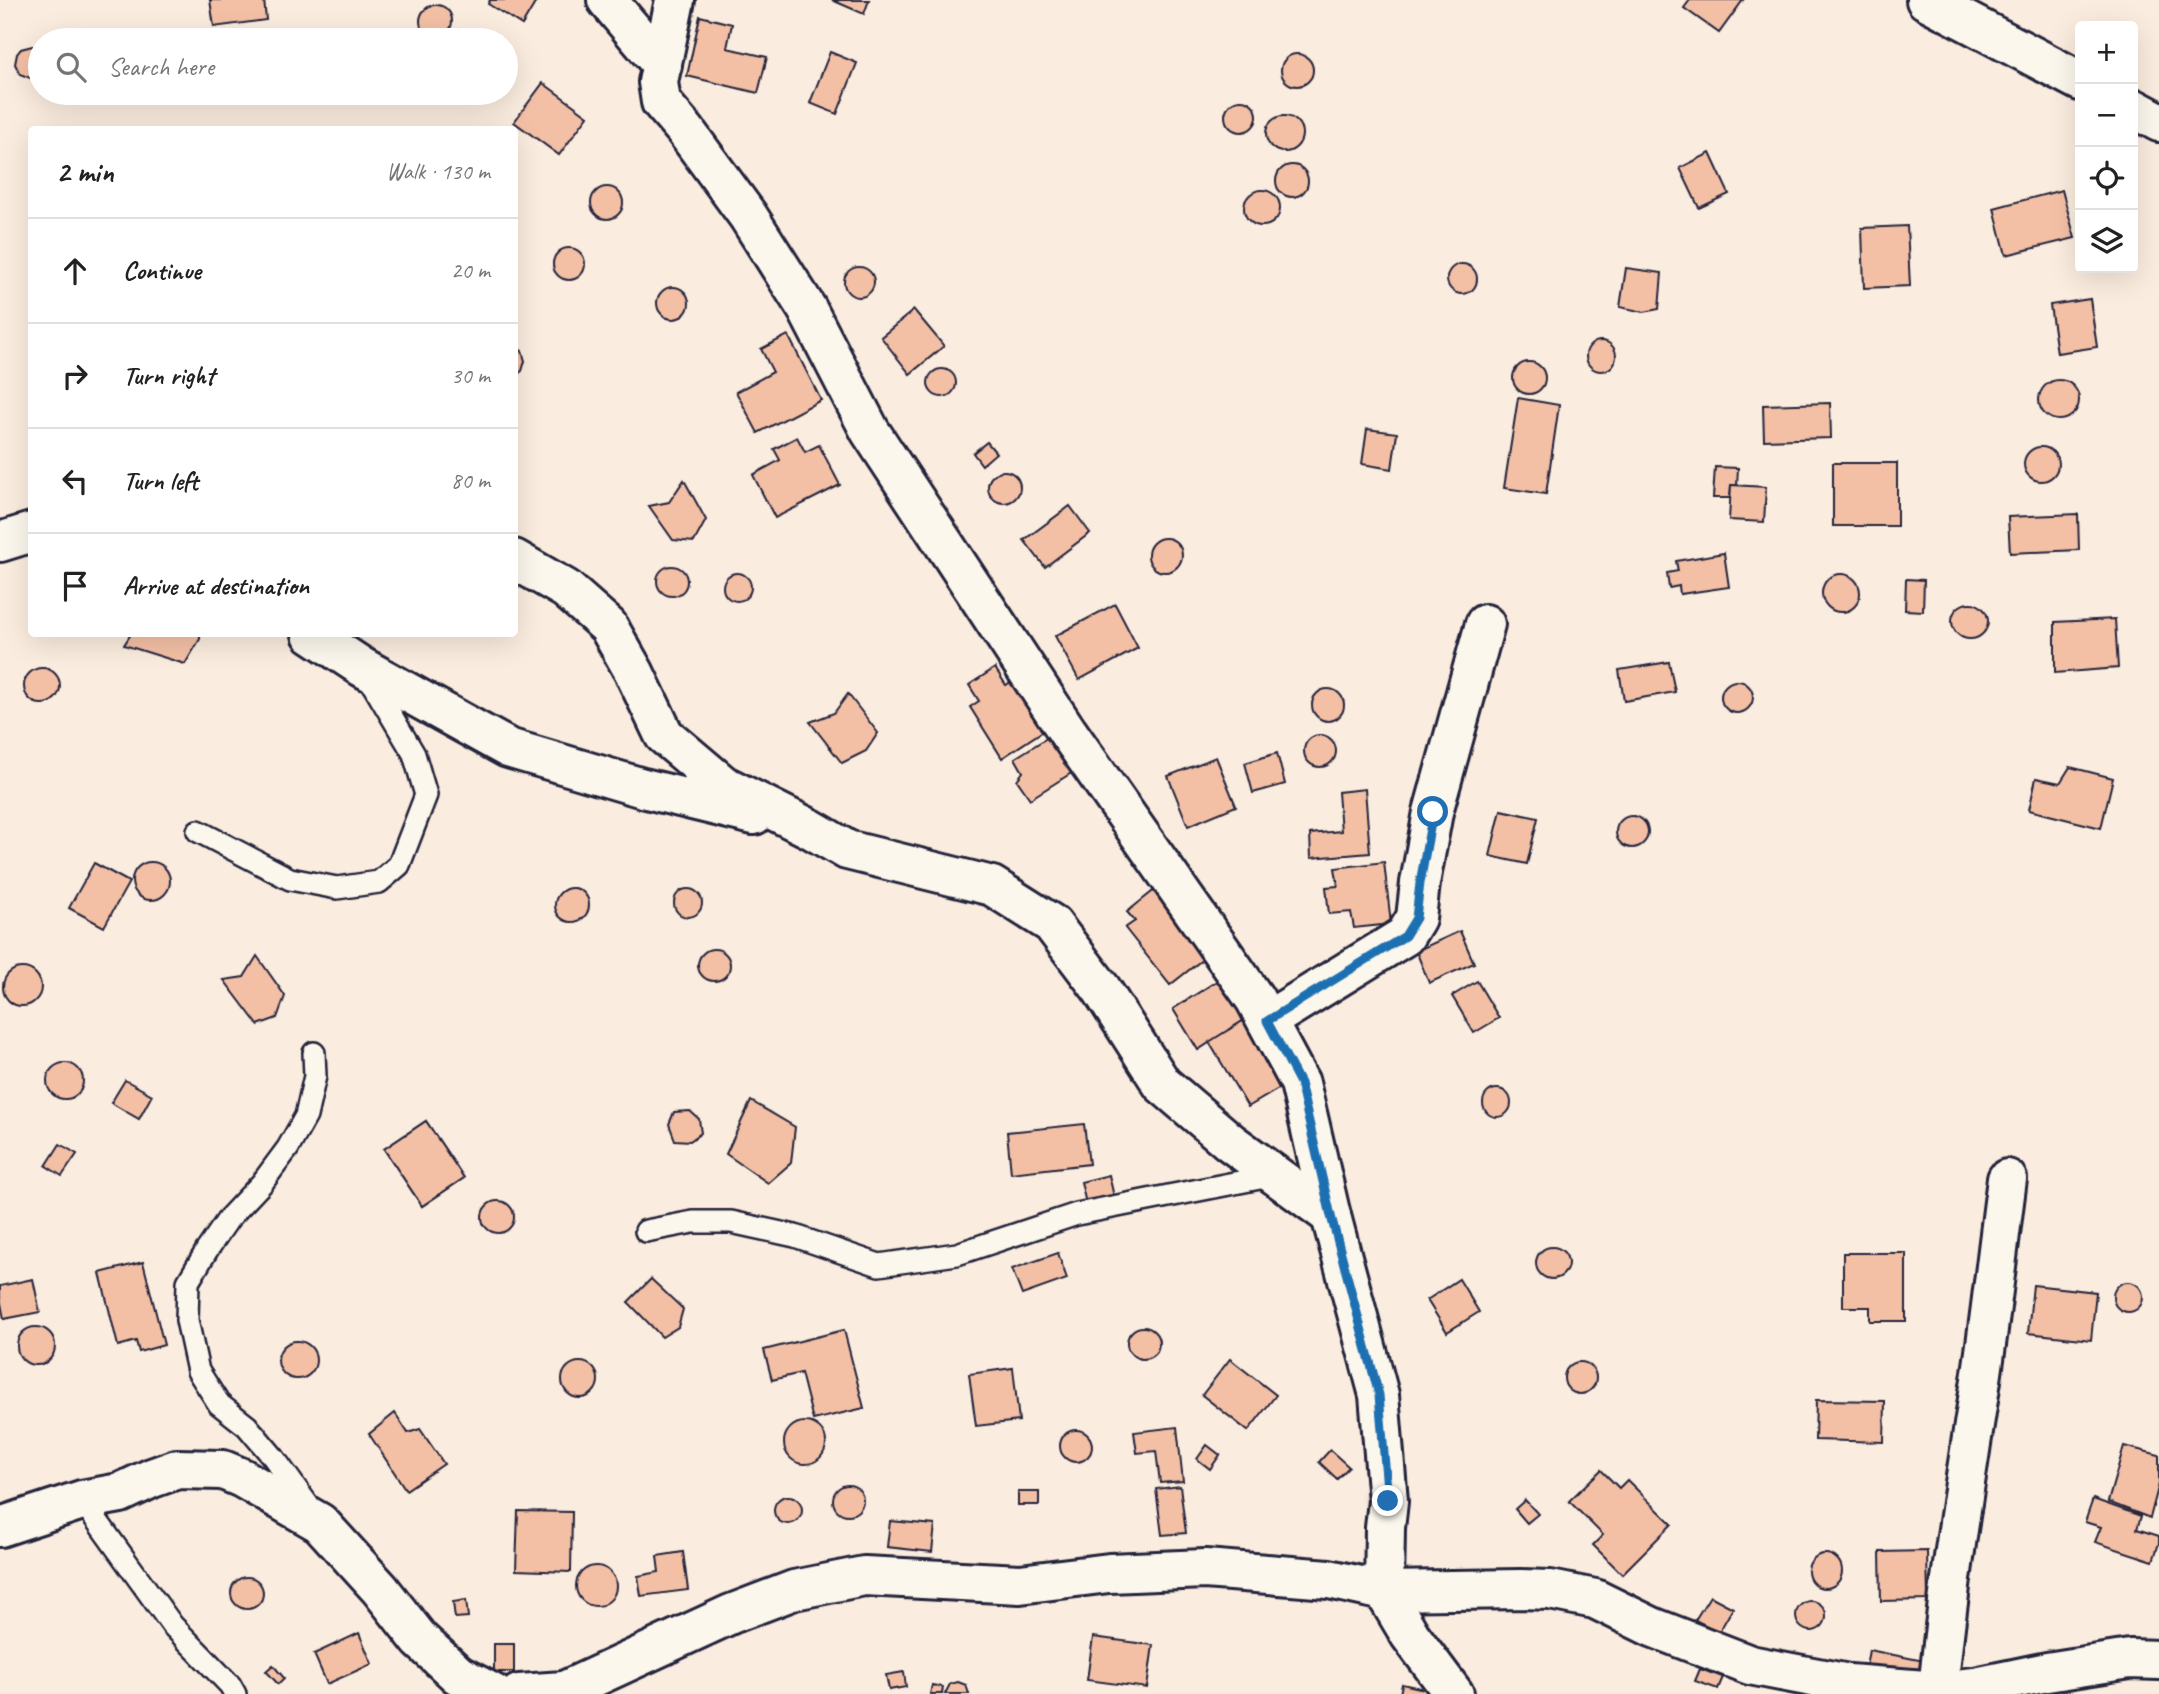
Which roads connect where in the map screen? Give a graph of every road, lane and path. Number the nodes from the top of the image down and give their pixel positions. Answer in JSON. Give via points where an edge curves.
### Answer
{"nodes":[{"id":1,"x":607,"y":0,"type":"edge"},
{"id":2,"x":676,"y":0,"type":"edge"},
{"id":3,"x":1926,"y":0,"type":"edge"},
{"id":4,"x":662,"y":65,"type":"junction"},
{"id":5,"x":2075,"y":78,"type":"edge"},
{"id":6,"x":2138,"y":111,"type":"edge"},
{"id":7,"x":2159,"y":122,"type":"edge"},
{"id":8,"x":28,"y":533,"type":"edge"},
{"id":9,"x":0,"y":542,"type":"edge"},
{"id":10,"x":518,"y":560,"type":"edge"},
{"id":11,"x":1485,"y":625,"type":"dead end"},
{"id":12,"x":317,"y":637,"type":"edge"},
{"id":13,"x":362,"y":667,"type":"junction"},
{"id":14,"x":811,"y":829,"type":"junction"},
{"id":15,"x":198,"y":831,"type":"dead end"},
{"id":16,"x":1267,"y":1021,"type":"junction"},
{"id":17,"x":314,"y":1053,"type":"dead end"},
{"id":18,"x":1275,"y":1175,"type":"junction"},
{"id":19,"x":2007,"y":1179,"type":"dead end"},
{"id":20,"x":1331,"y":1216,"type":"junction"},
{"id":21,"x":646,"y":1231,"type":"dead end"},
{"id":22,"x":82,"y":1500,"type":"junction"},
{"id":23,"x":320,"y":1523,"type":"junction"},
{"id":24,"x":0,"y":1527,"type":"edge"},
{"id":25,"x":1384,"y":1591,"type":"junction"},
{"id":26,"x":2159,"y":1660,"type":"edge"},
{"id":27,"x":1938,"y":1691,"type":"junction"},
{"id":28,"x":235,"y":1694,"type":"edge"},
{"id":29,"x":494,"y":1694,"type":"edge"},
{"id":30,"x":519,"y":1694,"type":"edge"},
{"id":31,"x":1454,"y":1694,"type":"edge"}],
"edges":[{"from":1,"to":4,"type":"street"},
{"from":2,"to":4,"type":"street"},
{"from":3,"to":5,"type":"street"},
{"from":4,"to":16,"type":"street","via":[[658,82],[661,102],[748,216],[807,309],[870,431],[1067,731]]},
{"from":6,"to":7,"type":"street"},
{"from":8,"to":9,"type":"street"},
{"from":10,"to":14,"type":"street","via":[[566,589],[608,626],[664,735],[723,785]]},
{"from":11,"to":16,"type":"street","via":[[1433,812],[1416,918],[1405,936]]},
{"from":12,"to":13,"type":"street"},
{"from":13,"to":14,"type":"street","via":[[509,748],[643,788]]},
{"from":13,"to":15,"type":"lane","via":[[414,754],[426,795],[399,865],[379,881],[337,888],[290,879]]},
{"from":14,"to":18,"type":"street","via":[[847,850],[992,886],[1052,924],[1102,990],[1162,1084]]},
{"from":16,"to":20,"type":"street","via":[[1300,1083]]},
{"from":17,"to":23,"type":"lane","via":[[315,1076],[306,1116],[262,1183],[229,1218],[200,1260],[188,1282],[187,1320],[198,1371],[219,1404],[247,1426]]},
{"from":18,"to":20,"type":"street"},
{"from":18,"to":21,"type":"lane","via":[[1077,1214],[957,1254],[879,1265],[795,1236],[731,1222],[692,1222]]},
{"from":19,"to":27,"type":"street"},
{"from":20,"to":25,"type":"street","via":[[1379,1395],[1388,1501]]},
{"from":22,"to":23,"type":"street","via":[[120,1493],[177,1469],[215,1470],[243,1478]]},
{"from":22,"to":24,"type":"street"},
{"from":22,"to":28,"type":"lane","via":[[172,1625]]},
{"from":23,"to":29,"type":"street","via":[[420,1640],[458,1675]]},
{"from":25,"to":27,"type":"street","via":[[1550,1590],[1595,1600],[1751,1665],[1849,1684]]},
{"from":25,"to":30,"type":"street","via":[[1328,1579],[1205,1569],[1110,1573],[1020,1584],[864,1576],[794,1590],[731,1614],[564,1691]]},
{"from":25,"to":31,"type":"street"},
{"from":26,"to":27,"type":"street","via":[[2130,1659]]}]}
